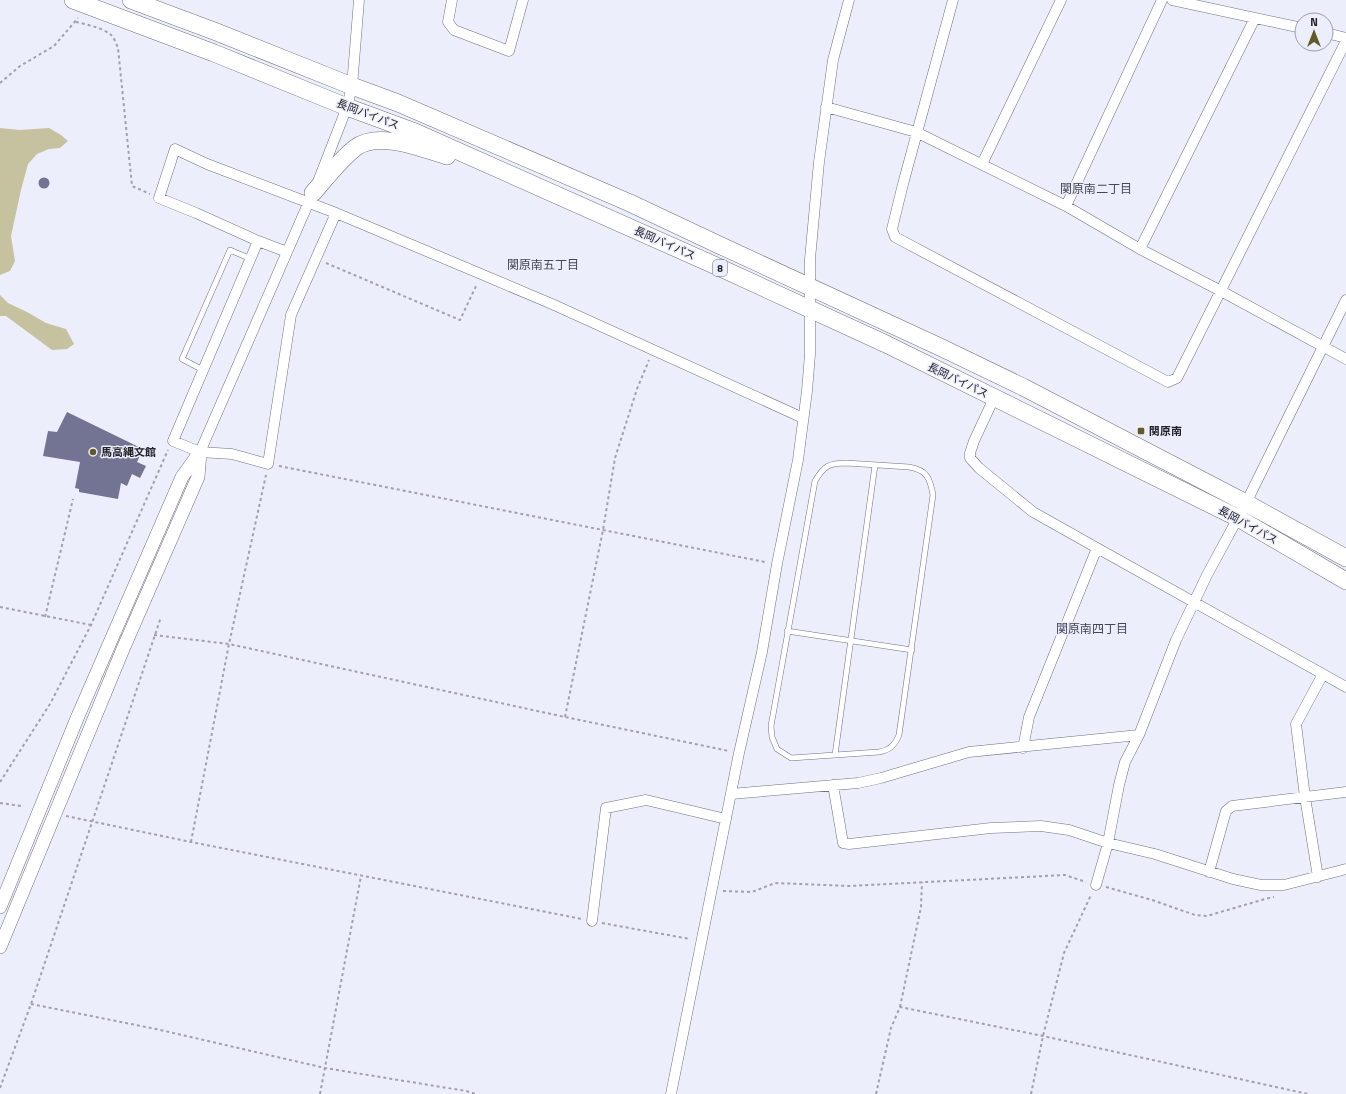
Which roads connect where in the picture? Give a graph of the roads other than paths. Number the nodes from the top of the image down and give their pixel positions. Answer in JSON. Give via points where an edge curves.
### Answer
{"nodes":[{"id":1,"x":72,"y":0,"type":"edge"},
{"id":2,"x":131,"y":0,"type":"edge"},
{"id":3,"x":359,"y":0,"type":"edge"},
{"id":4,"x":452,"y":0,"type":"edge"},
{"id":5,"x":523,"y":0,"type":"edge"},
{"id":6,"x":849,"y":0,"type":"edge"},
{"id":7,"x":954,"y":0,"type":"edge"},
{"id":8,"x":1061,"y":0,"type":"edge"},
{"id":9,"x":1162,"y":0,"type":"edge"},
{"id":10,"x":1172,"y":0,"type":"edge"},
{"id":11,"x":1255,"y":18,"type":"junction"},
{"id":12,"x":1294,"y":26,"type":"edge"},
{"id":13,"x":1334,"y":35,"type":"edge"},
{"id":14,"x":1346,"y":38,"type":"edge"},
{"id":15,"x":1346,"y":41,"type":"edge"},
{"id":16,"x":352,"y":86,"type":"junction"},
{"id":17,"x":348,"y":107,"type":"junction"},
{"id":18,"x":826,"y":107,"type":"junction"},
{"id":19,"x":916,"y":132,"type":"junction"},
{"id":20,"x":982,"y":164,"type":"junction"},
{"id":21,"x":502,"y":171,"type":"junction"},
{"id":22,"x":311,"y":198,"type":"junction"},
{"id":23,"x":1066,"y":206,"type":"junction"},
{"id":24,"x":336,"y":213,"type":"junction"},
{"id":25,"x":258,"y":241,"type":"junction"},
{"id":26,"x":1140,"y":249,"type":"junction"},
{"id":27,"x":287,"y":252,"type":"junction"},
{"id":28,"x":251,"y":259,"type":"junction"},
{"id":29,"x":811,"y":288,"type":"junction"},
{"id":30,"x":1221,"y":291,"type":"junction"},
{"id":31,"x":1346,"y":300,"type":"edge"},
{"id":32,"x":811,"y":310,"type":"junction"},
{"id":33,"x":1323,"y":347,"type":"junction"},
{"id":34,"x":1346,"y":359,"type":"edge"},
{"id":35,"x":202,"y":370,"type":"junction"},
{"id":36,"x":994,"y":398,"type":"junction"},
{"id":37,"x":803,"y":418,"type":"junction"},
{"id":38,"x":200,"y":452,"type":"junction"},
{"id":39,"x":875,"y":465,"type":"junction"},
{"id":40,"x":1246,"y":503,"type":"junction"},
{"id":41,"x":1238,"y":518,"type":"junction"},
{"id":42,"x":1097,"y":548,"type":"junction"},
{"id":43,"x":1346,"y":558,"type":"edge"},
{"id":44,"x":1346,"y":581,"type":"edge"},
{"id":45,"x":1194,"y":603,"type":"junction"},
{"id":46,"x":787,"y":631,"type":"junction"},
{"id":47,"x":852,"y":641,"type":"junction"},
{"id":48,"x":912,"y":650,"type":"junction"},
{"id":49,"x":1323,"y":674,"type":"junction"},
{"id":50,"x":1346,"y":686,"type":"edge"},
{"id":51,"x":1139,"y":735,"type":"junction"},
{"id":52,"x":1023,"y":748,"type":"junction"},
{"id":53,"x":835,"y":755,"type":"junction"},
{"id":54,"x":833,"y":785,"type":"junction"},
{"id":55,"x":1346,"y":792,"type":"edge"},
{"id":56,"x":731,"y":794,"type":"junction"},
{"id":57,"x":1305,"y":797,"type":"junction"},
{"id":58,"x":726,"y":819,"type":"junction"},
{"id":59,"x":1108,"y":843,"type":"junction"},
{"id":60,"x":1346,"y":869,"type":"edge"},
{"id":61,"x":1209,"y":872,"type":"junction"},
{"id":62,"x":1318,"y":877,"type":"junction"},
{"id":63,"x":1096,"y":885,"type":"road end"},
{"id":64,"x":0,"y":907,"type":"edge"},
{"id":65,"x":592,"y":921,"type":"road end"},
{"id":66,"x":0,"y":947,"type":"edge"},
{"id":67,"x":671,"y":1094,"type":"edge"}],
"edges":[{"from":1,"to":17,"type":"highway","name":"長岡バイパス","number":"8"},
{"from":2,"to":16,"type":"highway","name":"長岡バイパス","number":"8"},
{"from":3,"to":16,"type":"street"},
{"from":4,"to":5,"type":"street","via":[[448,22],[454,30],[509,51]]},
{"from":6,"to":18,"type":"street","via":[[833,60]]},
{"from":7,"to":19,"type":"street"},
{"from":8,"to":20,"type":"street"},
{"from":9,"to":23,"type":"street"},
{"from":10,"to":11,"type":"street"},
{"from":11,"to":12,"type":"street"},
{"from":11,"to":26,"type":"street"},
{"from":13,"to":14,"type":"street"},
{"from":15,"to":30,"type":"street"},
{"from":16,"to":17,"type":"street"},
{"from":16,"to":29,"type":"highway","name":"長岡バイパス","number":"8","via":[[398,103],[630,203]]},
{"from":17,"to":21,"type":"highway","name":"長岡バイパス","number":"8","via":[[415,132]]},
{"from":17,"to":22,"type":"street"},
{"from":18,"to":19,"type":"street"},
{"from":18,"to":29,"type":"street","via":[[818,162]]},
{"from":19,"to":20,"type":"street"},
{"from":19,"to":30,"type":"street","via":[[892,228],[895,237],[1123,359],[1168,382],[1178,378]]},
{"from":20,"to":23,"type":"street"},
{"from":21,"to":22,"type":"highway","via":[[398,142],[375,141],[356,148]]},
{"from":21,"to":32,"type":"highway","name":"長岡バイパス","number":"8"},
{"from":22,"to":24,"type":"street"},
{"from":22,"to":25,"type":"street","via":[[207,164],[175,149],[159,198]]},
{"from":22,"to":27,"type":"street"},
{"from":23,"to":26,"type":"street"},
{"from":24,"to":37,"type":"street","via":[[481,274]]},
{"from":24,"to":38,"type":"street","via":[[291,315],[268,464],[232,454]]},
{"from":25,"to":27,"type":"street"},
{"from":25,"to":28,"type":"street"},
{"from":26,"to":30,"type":"street"},
{"from":27,"to":38,"type":"street"},
{"from":28,"to":35,"type":"street"},
{"from":28,"to":35,"type":"lane","via":[[230,250],[182,359]]},
{"from":29,"to":32,"type":"street"},
{"from":29,"to":40,"type":"highway","name":"長岡バイパス","number":"8","via":[[1023,387]]},
{"from":30,"to":33,"type":"street"},
{"from":31,"to":33,"type":"street"},
{"from":32,"to":36,"type":"highway","name":"長岡バイパス","number":"8"},
{"from":32,"to":37,"type":"street"},
{"from":33,"to":34,"type":"street"},
{"from":33,"to":40,"type":"street"},
{"from":35,"to":38,"type":"street","via":[[173,441]]},
{"from":36,"to":41,"type":"highway","name":"長岡バイパス","number":"8"},
{"from":36,"to":42,"type":"street","via":[[974,442],[970,458],[1033,512]]},
{"from":37,"to":56,"type":"street","via":[[798,460],[762,652]]},
{"from":38,"to":64,"type":"street","via":[[182,477],[78,716]]},
{"from":38,"to":66,"type":"street","via":[[198,477],[123,649]]},
{"from":39,"to":46,"type":"lane","via":[[832,464],[820,472],[814,481]]},
{"from":39,"to":47,"type":"lane"},
{"from":39,"to":48,"type":"lane","via":[[918,468],[924,472],[932,485],[933,495]]},
{"from":40,"to":41,"type":"street"},
{"from":40,"to":43,"type":"highway","name":"長岡バイパス","number":"8"},
{"from":41,"to":44,"type":"highway","name":"長岡バイパス","number":"8"},
{"from":41,"to":45,"type":"street"},
{"from":42,"to":45,"type":"street"},
{"from":42,"to":52,"type":"street","via":[[1029,716]]},
{"from":45,"to":49,"type":"street"},
{"from":45,"to":51,"type":"street","via":[[1176,640]]},
{"from":46,"to":47,"type":"lane"},
{"from":46,"to":53,"type":"lane","via":[[770,726],[772,738],[777,748],[791,758]]},
{"from":47,"to":48,"type":"lane"},
{"from":47,"to":53,"type":"lane"},
{"from":48,"to":53,"type":"lane","via":[[896,744],[886,751]]},
{"from":49,"to":50,"type":"street"},
{"from":49,"to":57,"type":"street","via":[[1296,724]]},
{"from":51,"to":52,"type":"street"},
{"from":51,"to":59,"type":"street","via":[[1125,762]]},
{"from":52,"to":54,"type":"street","via":[[969,752],[881,778]]},
{"from":54,"to":56,"type":"street"},
{"from":54,"to":59,"type":"street","via":[[842,843],[1018,826],[1056,827]]},
{"from":55,"to":57,"type":"street"},
{"from":56,"to":58,"type":"street"},
{"from":57,"to":61,"type":"street","via":[[1228,808]]},
{"from":57,"to":62,"type":"street"},
{"from":58,"to":65,"type":"street","via":[[646,800],[606,808]]},
{"from":58,"to":67,"type":"street"},
{"from":59,"to":61,"type":"street","via":[[1155,854]]},
{"from":59,"to":63,"type":"street"},
{"from":60,"to":62,"type":"street"},
{"from":61,"to":62,"type":"street","via":[[1261,885],[1284,885]]}]}
